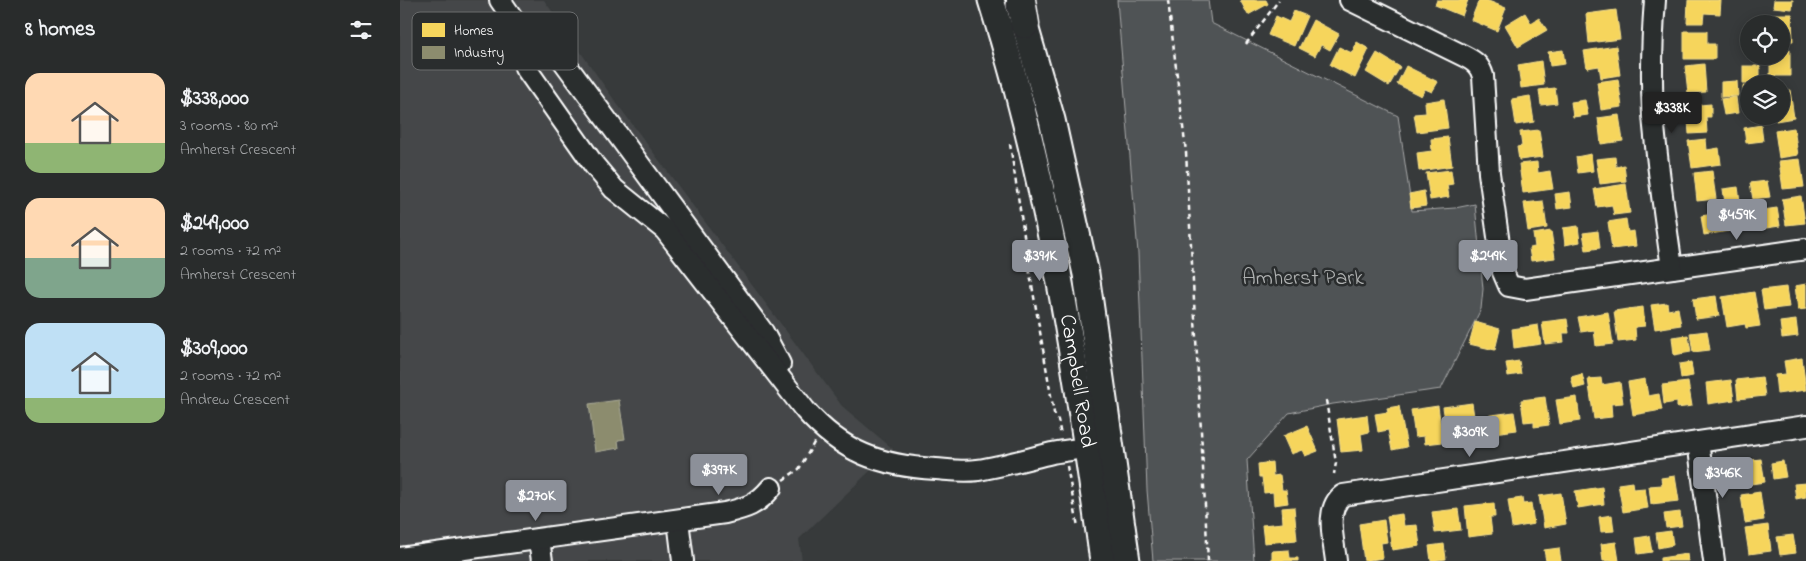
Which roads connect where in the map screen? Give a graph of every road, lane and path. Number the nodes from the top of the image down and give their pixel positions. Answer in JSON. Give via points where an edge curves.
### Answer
{"nodes":[{"id":1,"x":500,"y":0,"type":"edge"},
{"id":2,"x":991,"y":0,"type":"edge"},
{"id":3,"x":1168,"y":0,"type":"edge"},
{"id":4,"x":1279,"y":0,"type":"edge"},
{"id":5,"x":1350,"y":0,"type":"edge"},
{"id":6,"x":1655,"y":0,"type":"edge"},
{"id":7,"x":1021,"y":8,"type":"edge"},
{"id":8,"x":509,"y":12,"type":"edge"},
{"id":9,"x":1246,"y":44,"type":"dead end"},
{"id":10,"x":527,"y":70,"type":"edge"},
{"id":11,"x":571,"y":70,"type":"edge"},
{"id":12,"x":1009,"y":141,"type":"dead end"},
{"id":13,"x":1806,"y":249,"type":"edge"},
{"id":14,"x":1672,"y":268,"type":"junction"},
{"id":15,"x":1326,"y":400,"type":"dead end"},
{"id":16,"x":804,"y":410,"type":"junction"},
{"id":17,"x":1058,"y":420,"type":"dead end"},
{"id":18,"x":1806,"y":426,"type":"edge"},
{"id":19,"x":822,"y":429,"type":"junction"},
{"id":20,"x":1698,"y":442,"type":"junction"},
{"id":21,"x":1099,"y":446,"type":"junction"},
{"id":22,"x":1334,"y":474,"type":"dead end"},
{"id":23,"x":1070,"y":483,"type":"dead end"},
{"id":24,"x":771,"y":488,"type":"joint"},
{"id":25,"x":678,"y":520,"type":"junction"},
{"id":26,"x":1078,"y":530,"type":"dead end"},
{"id":27,"x":538,"y":539,"type":"junction"},
{"id":28,"x":400,"y":558,"type":"edge"},
{"id":29,"x":542,"y":561,"type":"edge"},
{"id":30,"x":683,"y":561,"type":"edge"},
{"id":31,"x":1103,"y":561,"type":"edge"},
{"id":32,"x":1127,"y":561,"type":"edge"},
{"id":33,"x":1208,"y":561,"type":"edge"},
{"id":34,"x":1336,"y":561,"type":"edge"},
{"id":35,"x":1714,"y":561,"type":"edge"}],
"edges":[{"from":1,"to":8,"type":"street"},
{"from":2,"to":21,"type":"main road","name":"Campbell Road","via":[[1018,94],[1050,231],[1071,347]]},
{"from":3,"to":33,"type":"path","via":[[1186,152]]},
{"from":4,"to":9,"type":"path"},
{"from":5,"to":14,"type":"street","via":[[1464,56],[1481,68],[1488,173],[1503,272],[1509,286],[1525,289]]},
{"from":6,"to":14,"type":"street","via":[[1653,115]]},
{"from":7,"to":21,"type":"main road","name":"Campbell Road","via":[[1052,120],[1086,274]]},
{"from":10,"to":16,"type":"street","via":[[594,165],[614,189],[670,236]]},
{"from":11,"to":16,"type":"street","via":[[763,332]]},
{"from":12,"to":17,"type":"path","via":[[1054,413]]},
{"from":13,"to":14,"type":"street"},
{"from":15,"to":22,"type":"path","via":[[1336,463]]},
{"from":16,"to":19,"type":"street"},
{"from":18,"to":20,"type":"street"},
{"from":19,"to":21,"type":"street","via":[[856,452],[872,458],[936,469],[977,470]]},
{"from":19,"to":24,"type":"path","via":[[799,469]]},
{"from":20,"to":34,"type":"street","via":[[1343,495],[1332,511]]},
{"from":20,"to":35,"type":"street"},
{"from":21,"to":31,"type":"main road","name":"Campbell Road"},
{"from":21,"to":32,"type":"main road","name":"Campbell Road"},
{"from":23,"to":26,"type":"path"},
{"from":24,"to":25,"type":"street","via":[[762,499],[745,508]]},
{"from":25,"to":27,"type":"street"},
{"from":25,"to":30,"type":"street"},
{"from":27,"to":28,"type":"street"},
{"from":27,"to":29,"type":"street"}]}
